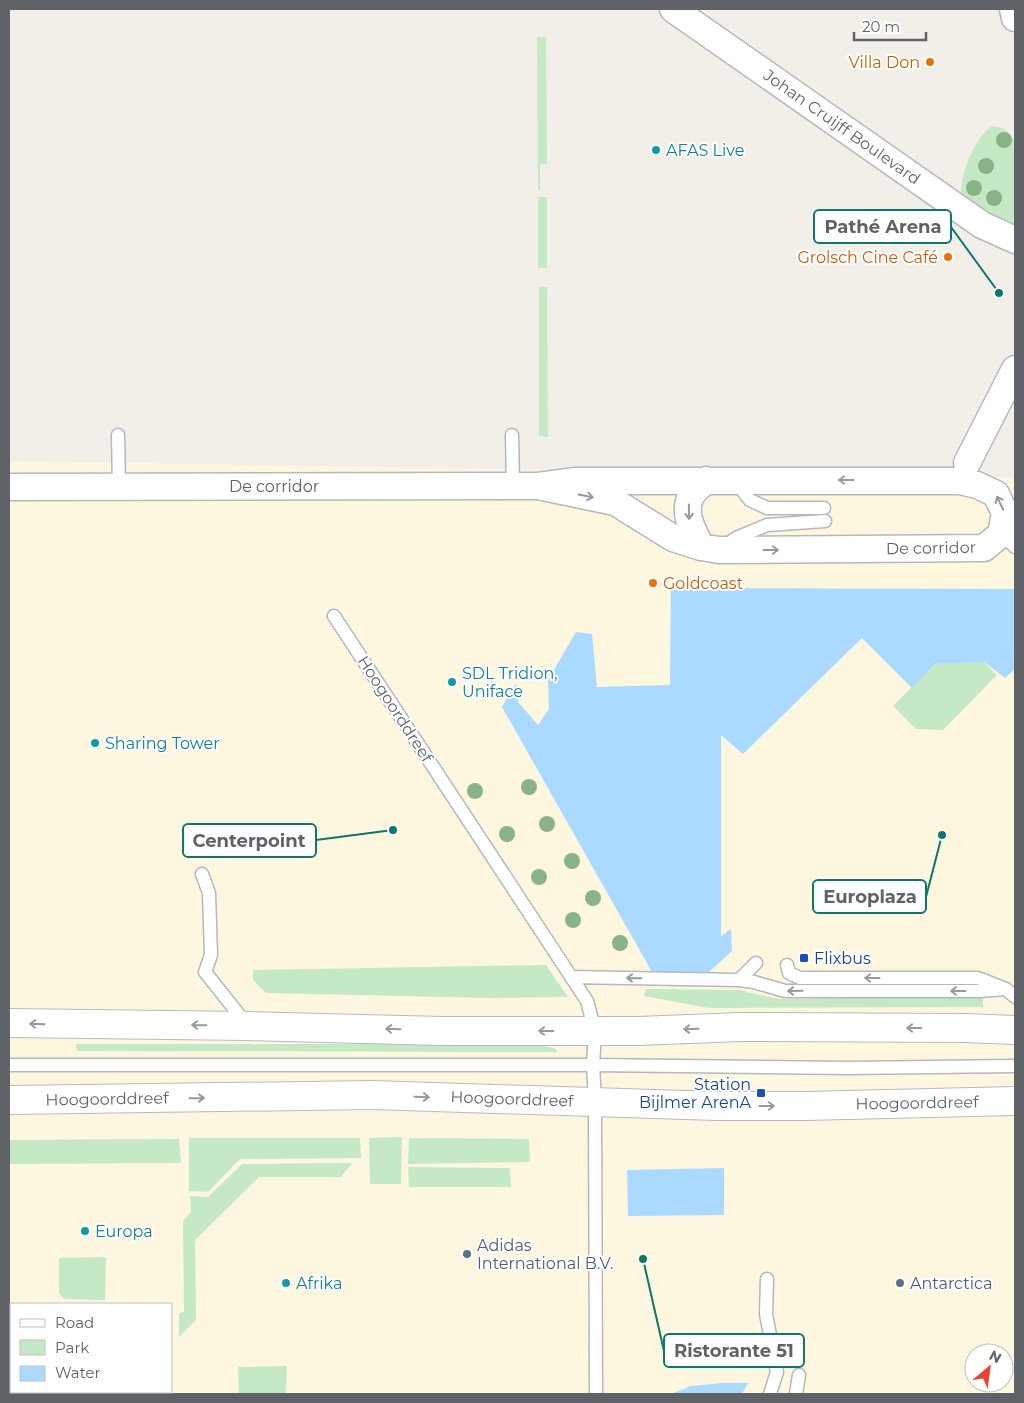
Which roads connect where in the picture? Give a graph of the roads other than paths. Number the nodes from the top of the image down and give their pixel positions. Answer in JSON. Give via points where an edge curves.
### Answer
{"nodes":[{"id":1,"x":673,"y":9,"type":"edge"},
{"id":2,"x":1013,"y":9,"type":"edge"},
{"id":3,"x":1015,"y":18,"type":"edge"},
{"id":4,"x":1015,"y":240,"type":"edge"},
{"id":5,"x":1015,"y":369,"type":"edge"},
{"id":6,"x":118,"y":435,"type":"dead end"},
{"id":7,"x":512,"y":435,"type":"dead end"},
{"id":8,"x":967,"y":463,"type":"dead end"},
{"id":9,"x":706,"y":480,"type":"junction"},
{"id":10,"x":734,"y":480,"type":"junction"},
{"id":11,"x":513,"y":486,"type":"junction"},
{"id":12,"x":538,"y":486,"type":"junction"},
{"id":13,"x":9,"y":487,"type":"edge"},
{"id":14,"x":119,"y":487,"type":"junction"},
{"id":15,"x":1008,"y":541,"type":"edge"},
{"id":16,"x":710,"y":548,"type":"junction"},
{"id":17,"x":334,"y":616,"type":"dead end"},
{"id":18,"x":202,"y":874,"type":"dead end"},
{"id":19,"x":756,"y":963,"type":"dead end"},
{"id":20,"x":786,"y":965,"type":"dead end"},
{"id":21,"x":571,"y":976,"type":"junction"},
{"id":22,"x":739,"y":980,"type":"junction"},
{"id":23,"x":1011,"y":993,"type":"edge"},
{"id":24,"x":9,"y":1023,"type":"edge"},
{"id":25,"x":248,"y":1026,"type":"junction"},
{"id":26,"x":595,"y":1030,"type":"junction"},
{"id":27,"x":1015,"y":1030,"type":"edge"},
{"id":28,"x":9,"y":1065,"type":"edge"},
{"id":29,"x":593,"y":1066,"type":"junction"},
{"id":30,"x":1015,"y":1066,"type":"edge"},
{"id":31,"x":9,"y":1100,"type":"edge"},
{"id":32,"x":595,"y":1101,"type":"junction"},
{"id":33,"x":1015,"y":1101,"type":"edge"},
{"id":34,"x":766,"y":1279,"type":"dead end"},
{"id":35,"x":799,"y":1375,"type":"dead end"},
{"id":36,"x":596,"y":1394,"type":"edge"},
{"id":37,"x":770,"y":1394,"type":"edge"},
{"id":38,"x":796,"y":1394,"type":"edge"}],
"edges":[{"from":1,"to":4,"type":"street","name":"Johan Cruijff Boulevard","via":[[982,225]]},
{"from":2,"to":3,"type":"street"},
{"from":5,"to":8,"type":"street"},
{"from":6,"to":14,"type":"lane"},
{"from":7,"to":11,"type":"lane"},
{"from":9,"to":10,"type":"street","name":"De corridor"},
{"from":9,"to":12,"type":"street","name":"De corridor","via":[[576,481]]},
{"from":9,"to":16,"type":"street","one_way":true,"via":[[690,497],[687,512],[691,526]]},
{"from":15,"to":10,"type":"street","name":"De corridor","one_way":true,"via":[[1005,513],[996,494],[960,481]]},
{"from":10,"to":16,"type":"lane","via":[[750,500],[767,508],[825,515],[767,525]]},
{"from":11,"to":12,"type":"street","name":"De corridor"},
{"from":11,"to":14,"type":"street","name":"De corridor"},
{"from":12,"to":16,"type":"street","name":"De corridor","one_way":true,"via":[[616,502],[673,538]]},
{"from":13,"to":14,"type":"street","name":"De corridor"},
{"from":16,"to":15,"type":"street","name":"De corridor","one_way":true,"via":[[984,548]]},
{"from":17,"to":21,"type":"lane","name":"Hoogoorddreef"},
{"from":18,"to":25,"type":"lane","via":[[209,893],[211,956],[205,972]]},
{"from":19,"to":22,"type":"lane"},
{"from":23,"to":20,"type":"lane","one_way":true,"via":[[978,978],[800,978],[789,973]]},
{"from":22,"to":21,"type":"lane","one_way":true},
{"from":21,"to":26,"type":"lane","name":"Hoogoorddreef","via":[[588,1001]]},
{"from":23,"to":22,"type":"lane","one_way":true,"via":[[785,991]]},
{"from":25,"to":24,"type":"street","one_way":true},
{"from":26,"to":25,"type":"street","one_way":true,"via":[[442,1031]]},
{"from":27,"to":26,"type":"street","one_way":true},
{"from":26,"to":29,"type":"lane","name":"Hoogoorddreef"},
{"from":28,"to":29,"type":"lane","name":"Hoogoorddreef"},
{"from":29,"to":30,"type":"lane","name":"Hoogoorddreef"},
{"from":29,"to":32,"type":"lane","name":"Hoogoorddreef"},
{"from":31,"to":32,"type":"street","name":"Hoogoorddreef","one_way":true,"via":[[374,1095]]},
{"from":32,"to":33,"type":"street","name":"Hoogoorddreef","one_way":true,"via":[[716,1106]]},
{"from":32,"to":36,"type":"lane","name":"Hoogoorddreef"},
{"from":34,"to":37,"type":"lane","via":[[766,1314],[777,1372]]},
{"from":35,"to":38,"type":"lane"}]}
